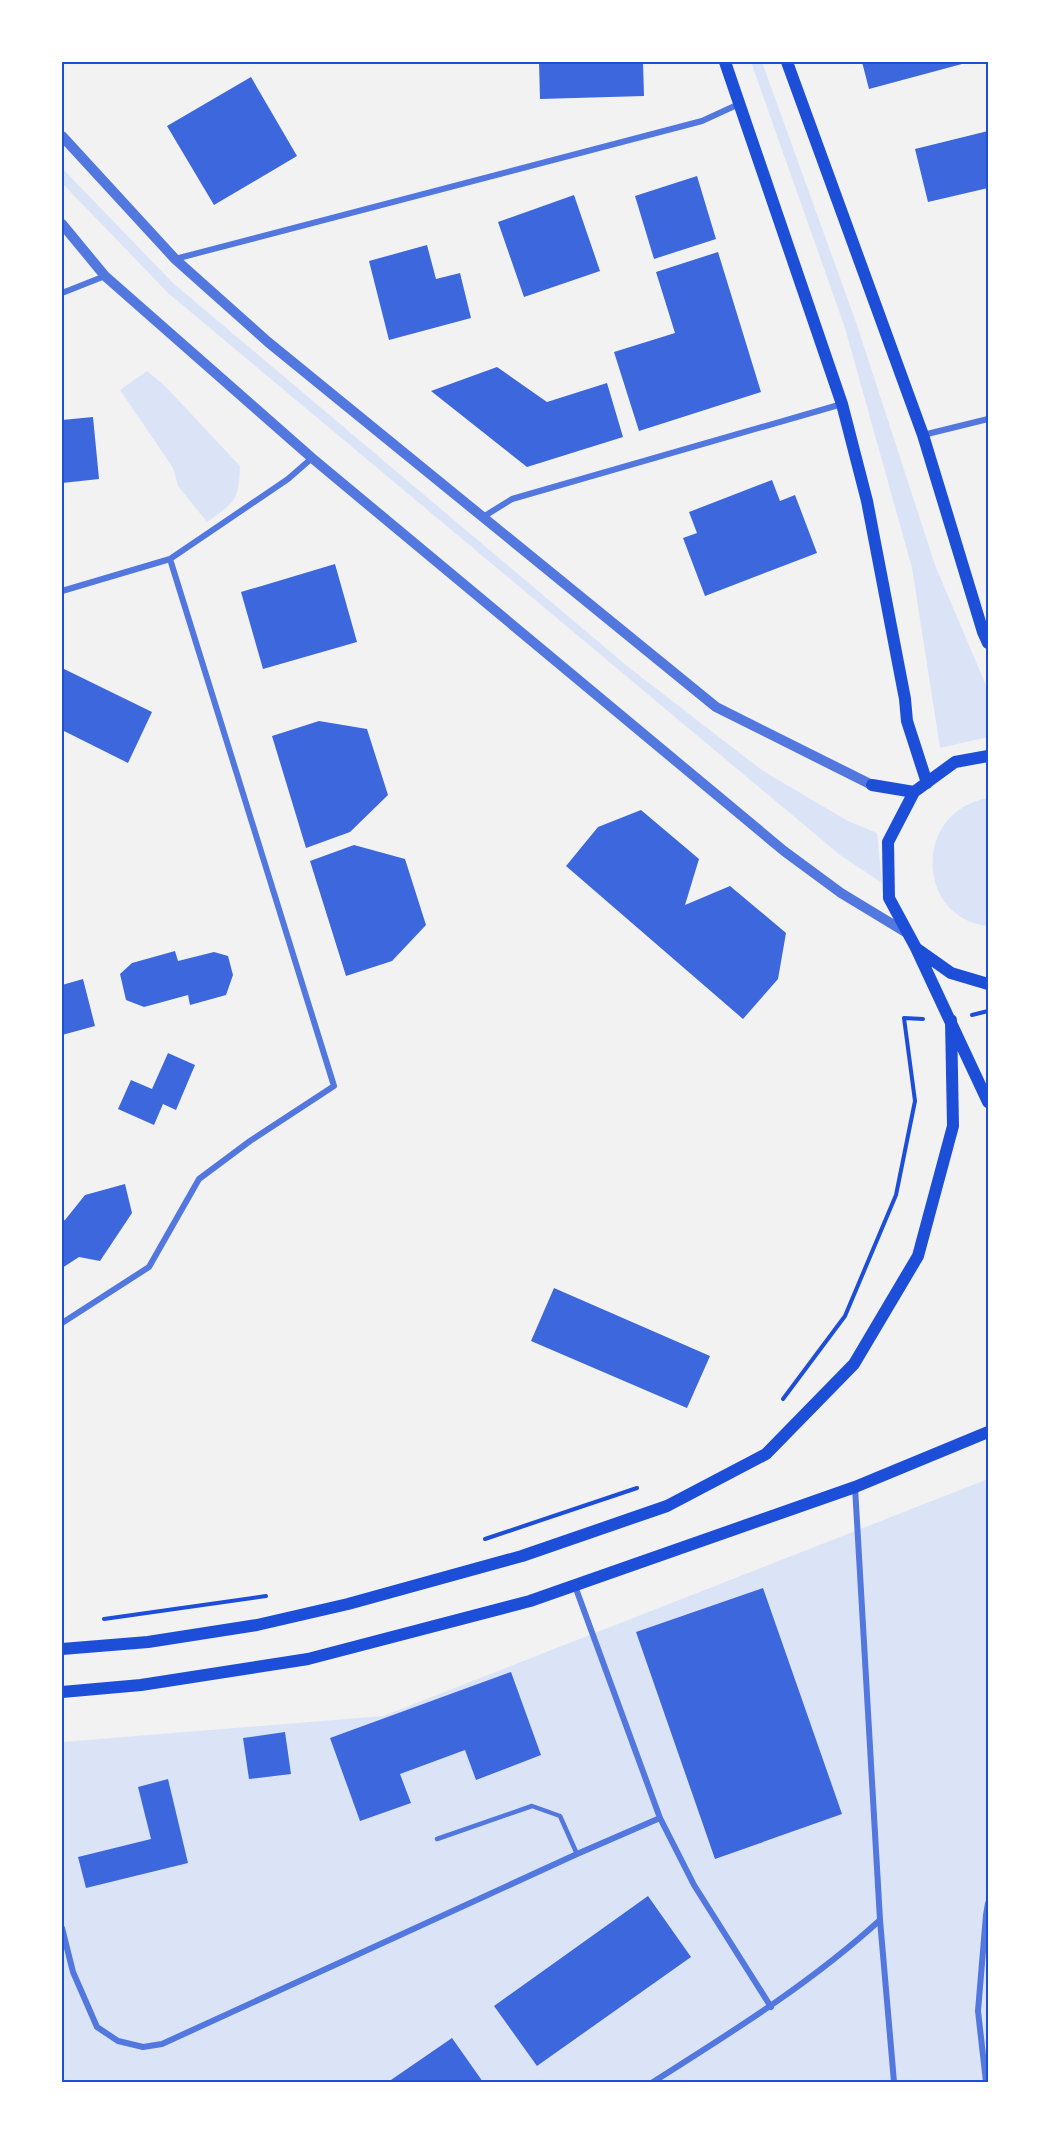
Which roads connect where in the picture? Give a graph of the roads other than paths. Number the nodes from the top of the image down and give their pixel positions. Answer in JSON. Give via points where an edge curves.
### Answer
{"nodes":[{"id":1,"x":725,"y":62,"type":"edge"},
{"id":2,"x":787,"y":62,"type":"edge"},
{"id":3,"x":739,"y":104,"type":"junction"},
{"id":4,"x":62,"y":136,"type":"edge"},
{"id":5,"x":62,"y":224,"type":"edge"},
{"id":6,"x":175,"y":259,"type":"junction"},
{"id":7,"x":105,"y":276,"type":"junction"},
{"id":8,"x":62,"y":293,"type":"edge"},
{"id":9,"x":843,"y":404,"type":"junction"},
{"id":10,"x":988,"y":420,"type":"edge"},
{"id":11,"x":923,"y":435,"type":"junction"},
{"id":12,"x":312,"y":458,"type":"junction"},
{"id":13,"x":483,"y":517,"type":"junction"},
{"id":14,"x":171,"y":559,"type":"junction"},
{"id":15,"x":62,"y":591,"type":"edge"},
{"id":16,"x":987,"y":637,"type":"edge"},
{"id":17,"x":988,"y":756,"type":"edge"},
{"id":18,"x":927,"y":783,"type":"junction"},
{"id":19,"x":872,"y":785,"type":"joint"},
{"id":20,"x":914,"y":792,"type":"junction"},
{"id":21,"x":907,"y":933,"type":"junction"},
{"id":22,"x":916,"y":948,"type":"junction"},
{"id":23,"x":988,"y":984,"type":"edge"},
{"id":24,"x":951,"y":1020,"type":"junction"},
{"id":25,"x":988,"y":1102,"type":"edge"},
{"id":26,"x":62,"y":1323,"type":"edge"},
{"id":27,"x":988,"y":1432,"type":"edge"},
{"id":28,"x":855,"y":1487,"type":"junction"},
{"id":29,"x":575,"y":1586,"type":"junction"},
{"id":30,"x":62,"y":1649,"type":"edge"},
{"id":31,"x":62,"y":1692,"type":"edge"},
{"id":32,"x":660,"y":1818,"type":"junction"},
{"id":33,"x":437,"y":1839,"type":"dead end"},
{"id":34,"x":577,"y":1854,"type":"junction"},
{"id":35,"x":988,"y":1903,"type":"edge"},
{"id":36,"x":880,"y":1920,"type":"junction"},
{"id":37,"x":62,"y":1928,"type":"edge"},
{"id":38,"x":771,"y":2007,"type":"junction"},
{"id":39,"x":653,"y":2082,"type":"edge"},
{"id":40,"x":894,"y":2082,"type":"edge"},
{"id":41,"x":986,"y":2082,"type":"edge"}],
"edges":[{"from":1,"to":3,"type":"main road"},
{"from":2,"to":11,"type":"main road"},
{"from":3,"to":6,"type":"street","via":[[702,121]]},
{"from":3,"to":9,"type":"main road"},
{"from":4,"to":6,"type":"street"},
{"from":5,"to":7,"type":"street"},
{"from":6,"to":13,"type":"street","via":[[268,342]]},
{"from":7,"to":8,"type":"street"},
{"from":7,"to":12,"type":"street"},
{"from":9,"to":13,"type":"street","via":[[512,499]]},
{"from":9,"to":18,"type":"main road","via":[[867,501],[907,721]]},
{"from":10,"to":11,"type":"street"},
{"from":11,"to":16,"type":"main road"},
{"from":12,"to":14,"type":"street","via":[[288,479]]},
{"from":12,"to":21,"type":"street","via":[[784,851]]},
{"from":13,"to":19,"type":"street","via":[[716,707]]},
{"from":14,"to":15,"type":"street"},
{"from":14,"to":26,"type":"street","via":[[334,1086],[199,1179],[149,1267]]},
{"from":17,"to":18,"type":"main road","via":[[955,762]]},
{"from":18,"to":20,"type":"main road"},
{"from":19,"to":20,"type":"main road"},
{"from":20,"to":21,"type":"main road","via":[[888,842],[889,898]]},
{"from":21,"to":22,"type":"main road"},
{"from":22,"to":23,"type":"main road","via":[[951,973]]},
{"from":22,"to":24,"type":"main road"},
{"from":24,"to":25,"type":"main road"},
{"from":24,"to":30,"type":"main road","via":[[953,1126],[918,1256],[854,1364],[766,1454],[667,1506],[522,1557],[257,1625],[148,1642]]},
{"from":27,"to":28,"type":"main road"},
{"from":28,"to":29,"type":"main road"},
{"from":28,"to":36,"type":"street"},
{"from":29,"to":31,"type":"main road","via":[[308,1659],[141,1685]]},
{"from":29,"to":32,"type":"street"},
{"from":32,"to":34,"type":"street"},
{"from":32,"to":38,"type":"street","via":[[694,1885]]},
{"from":33,"to":34,"type":"lane","via":[[532,1806],[560,1816]]},
{"from":34,"to":37,"type":"street","via":[[162,2044],[143,2047],[118,2041],[97,2027],[73,1972]]},
{"from":35,"to":41,"type":"street","via":[[978,2011]]},
{"from":36,"to":38,"type":"street"},
{"from":36,"to":40,"type":"street"},
{"from":38,"to":39,"type":"street"}]}
